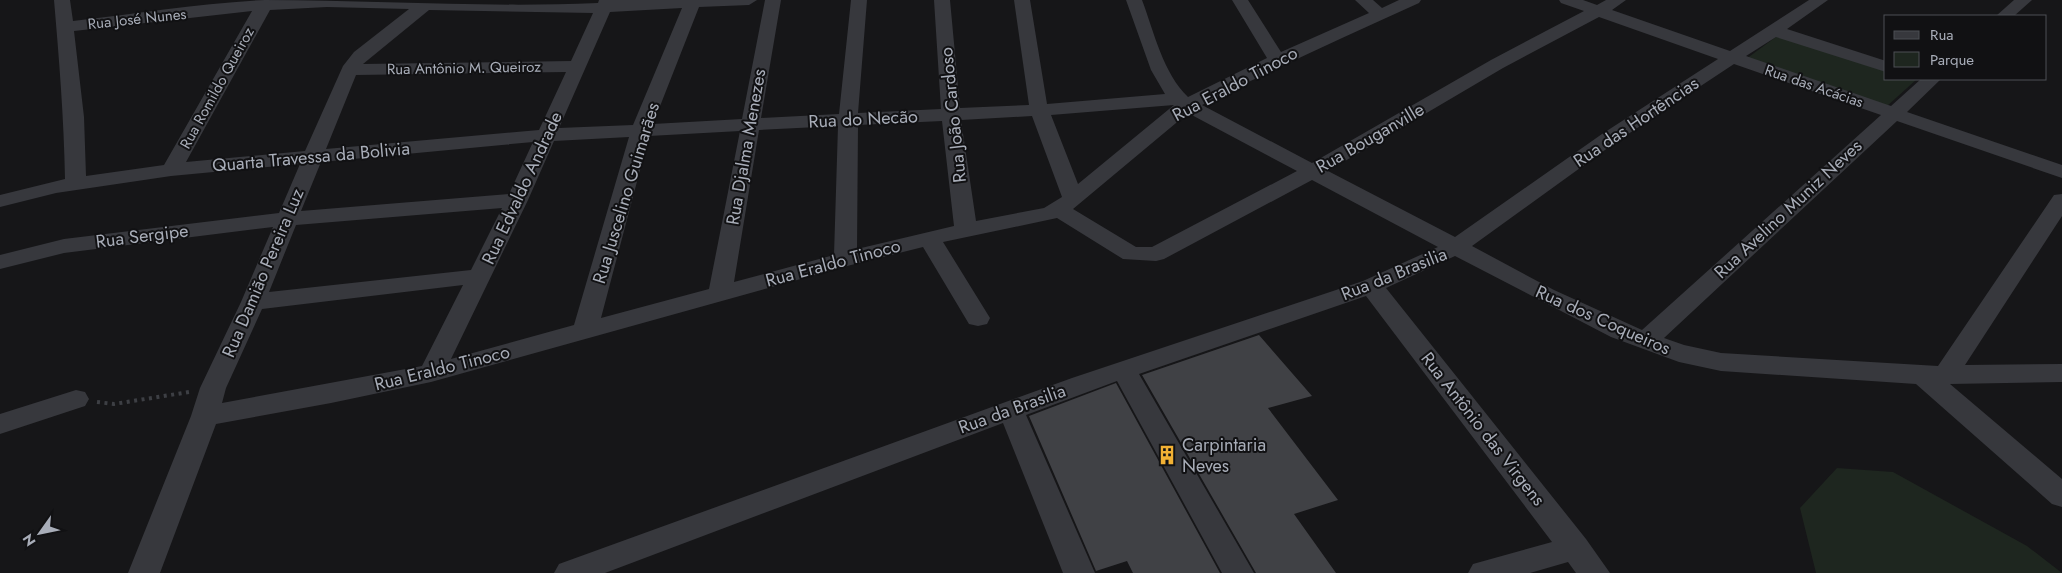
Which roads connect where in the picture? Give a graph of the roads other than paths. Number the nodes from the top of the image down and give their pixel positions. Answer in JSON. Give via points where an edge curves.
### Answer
{"nodes":[{"id":1,"x":62,"y":0,"type":"edge"},
{"id":2,"x":749,"y":0,"type":"edge"},
{"id":3,"x":773,"y":0,"type":"edge"},
{"id":4,"x":859,"y":0,"type":"edge"},
{"id":5,"x":942,"y":0,"type":"edge"},
{"id":6,"x":1022,"y":0,"type":"edge"},
{"id":7,"x":1134,"y":0,"type":"edge"},
{"id":8,"x":1240,"y":0,"type":"edge"},
{"id":9,"x":1363,"y":0,"type":"edge"},
{"id":10,"x":1413,"y":0,"type":"edge"},
{"id":11,"x":1567,"y":0,"type":"edge"},
{"id":12,"x":1618,"y":0,"type":"edge"},
{"id":13,"x":1820,"y":0,"type":"edge"},
{"id":14,"x":2024,"y":0,"type":"edge"},
{"id":15,"x":355,"y":1,"type":"edge"},
{"id":16,"x":693,"y":1,"type":"edge"},
{"id":17,"x":428,"y":2,"type":"edge"},
{"id":18,"x":273,"y":3,"type":"edge"},
{"id":19,"x":606,"y":4,"type":"edge"},
{"id":20,"x":174,"y":8,"type":"edge"},
{"id":21,"x":1598,"y":11,"type":"junction"},
{"id":22,"x":1381,"y":15,"type":"junction"},
{"id":23,"x":2005,"y":15,"type":"edge"},
{"id":24,"x":63,"y":26,"type":"junction"},
{"id":25,"x":1773,"y":30,"type":"junction"},
{"id":26,"x":1733,"y":58,"type":"junction"},
{"id":27,"x":1277,"y":60,"type":"junction"},
{"id":28,"x":580,"y":66,"type":"junction"},
{"id":29,"x":1884,"y":66,"type":"edge"},
{"id":30,"x":349,"y":70,"type":"junction"},
{"id":31,"x":1928,"y":80,"type":"edge"},
{"id":32,"x":1183,"y":102,"type":"junction"},
{"id":33,"x":1039,"y":110,"type":"junction"},
{"id":34,"x":1893,"y":113,"type":"junction"},
{"id":35,"x":951,"y":114,"type":"junction"},
{"id":36,"x":848,"y":119,"type":"junction"},
{"id":37,"x":750,"y":124,"type":"junction"},
{"id":38,"x":642,"y":130,"type":"junction"},
{"id":39,"x":547,"y":135,"type":"junction"},
{"id":40,"x":313,"y":156,"type":"junction"},
{"id":41,"x":171,"y":170,"type":"junction"},
{"id":42,"x":1311,"y":172,"type":"junction"},
{"id":43,"x":2062,"y":172,"type":"edge"},
{"id":44,"x":76,"y":183,"type":"junction"},
{"id":45,"x":517,"y":200,"type":"junction"},
{"id":46,"x":2062,"y":200,"type":"edge"},
{"id":47,"x":0,"y":201,"type":"edge"},
{"id":48,"x":1066,"y":204,"type":"junction"},
{"id":49,"x":286,"y":219,"type":"junction"},
{"id":50,"x":966,"y":230,"type":"junction"},
{"id":51,"x":929,"y":238,"type":"junction"},
{"id":52,"x":1455,"y":248,"type":"junction"},
{"id":53,"x":845,"y":259,"type":"junction"},
{"id":54,"x":0,"y":262,"type":"edge"},
{"id":55,"x":480,"y":276,"type":"junction"},
{"id":56,"x":1371,"y":286,"type":"junction"},
{"id":57,"x":720,"y":294,"type":"junction"},
{"id":58,"x":253,"y":302,"type":"junction"},
{"id":59,"x":978,"y":318,"type":"dead end"},
{"id":60,"x":585,"y":331,"type":"junction"},
{"id":61,"x":1645,"y":342,"type":"junction"},
{"id":62,"x":1124,"y":369,"type":"junction"},
{"id":63,"x":431,"y":373,"type":"junction"},
{"id":64,"x":2062,"y":373,"type":"edge"},
{"id":65,"x":1934,"y":375,"type":"junction"},
{"id":66,"x":76,"y":399,"type":"road end"},
{"id":67,"x":1010,"y":410,"type":"junction"},
{"id":68,"x":205,"y":416,"type":"junction"},
{"id":69,"x":0,"y":424,"type":"edge"},
{"id":70,"x":2062,"y":496,"type":"edge"},
{"id":71,"x":1575,"y":548,"type":"junction"},
{"id":72,"x":144,"y":573,"type":"edge"},
{"id":73,"x":570,"y":573,"type":"edge"},
{"id":74,"x":1079,"y":573,"type":"edge"},
{"id":75,"x":1238,"y":573,"type":"edge"},
{"id":76,"x":1484,"y":573,"type":"edge"},
{"id":77,"x":1594,"y":573,"type":"edge"}],
"edges":[{"from":1,"to":24,"type":"street"},
{"from":2,"to":16,"type":"street","name":"Rua José Nunes"},
{"from":3,"to":37,"type":"street","name":"Rua Djalma Menezes"},
{"from":4,"to":36,"type":"street"},
{"from":5,"to":35,"type":"street","name":"Rua João Cardoso"},
{"from":6,"to":33,"type":"street"},
{"from":7,"to":32,"type":"street","via":[[1165,79]]},
{"from":8,"to":27,"type":"street"},
{"from":9,"to":22,"type":"street"},
{"from":10,"to":22,"type":"street","name":"Rua Eraldo Tinoco"},
{"from":11,"to":21,"type":"street","name":"Rua das Acácias"},
{"from":12,"to":21,"type":"street","name":"Rua Bouganville"},
{"from":13,"to":25,"type":"street","name":"Rua das Hortências"},
{"from":14,"to":23,"type":"street"},
{"from":15,"to":17,"type":"street","name":"Rua José Nunes"},
{"from":15,"to":18,"type":"street","name":"Rua José Nunes"},
{"from":16,"to":19,"type":"street","name":"Rua José Nunes"},
{"from":16,"to":38,"type":"street","name":"Rua Juscelino Guimarães"},
{"from":17,"to":19,"type":"street","name":"Rua José Nunes","via":[[531,9]]},
{"from":17,"to":30,"type":"street","name":"Rua Damião Pereira Luz","via":[[360,56]]},
{"from":18,"to":20,"type":"street","name":"Rua José Nunes"},
{"from":18,"to":41,"type":"street","name":"Rua Romildo Queiroz"},
{"from":19,"to":28,"type":"street","name":"Rua Edvaldo Andrade"},
{"from":20,"to":24,"type":"street","name":"Rua José Nunes"},
{"from":21,"to":26,"type":"street","name":"Rua das Acácias"},
{"from":21,"to":42,"type":"street","name":"Rua Bouganville","via":[[1497,64]]},
{"from":22,"to":27,"type":"street","name":"Rua Eraldo Tinoco"},
{"from":24,"to":44,"type":"street","via":[[74,118]]},
{"from":25,"to":26,"type":"street","name":"Rua das Hortências"},
{"from":25,"to":29,"type":"street"},
{"from":26,"to":34,"type":"street","name":"Rua das Acácias"},
{"from":26,"to":52,"type":"street","name":"Rua das Hortências","via":[[1609,138]]},
{"from":27,"to":32,"type":"street","name":"Rua Eraldo Tinoco"},
{"from":28,"to":30,"type":"street","name":"Rua Antônio M. Queiroz"},
{"from":28,"to":39,"type":"street","name":"Rua Edvaldo Andrade"},
{"from":30,"to":40,"type":"street","name":"Rua Damião Pereira Luz"},
{"from":31,"to":34,"type":"street","name":"Rua Avelino Muniz Neves"},
{"from":32,"to":33,"type":"street","name":"Rua do Necão"},
{"from":32,"to":42,"type":"street","name":"Rua dos Coqueiros"},
{"from":32,"to":48,"type":"street","name":"Rua Eraldo Tinoco"},
{"from":33,"to":35,"type":"street","name":"Rua do Necão"},
{"from":33,"to":48,"type":"street"},
{"from":34,"to":43,"type":"street","name":"Rua das Acácias"},
{"from":34,"to":61,"type":"street","name":"Rua Avelino Muniz Neves"},
{"from":35,"to":36,"type":"street","name":"Rua do Necão"},
{"from":35,"to":50,"type":"street","name":"Rua João Cardoso"},
{"from":36,"to":37,"type":"street","name":"Rua do Necão"},
{"from":36,"to":53,"type":"street"},
{"from":37,"to":38,"type":"street","name":"Rua do Necão"},
{"from":37,"to":57,"type":"street","name":"Rua Djalma Menezes"},
{"from":38,"to":39,"type":"street","name":"Rua do Necão"},
{"from":38,"to":60,"type":"street","name":"Rua Juscelino Guimarães"},
{"from":39,"to":40,"type":"street","name":"Quarta Travessa da Bolivia"},
{"from":39,"to":45,"type":"street","name":"Rua Edvaldo Andrade"},
{"from":40,"to":41,"type":"street","name":"Quarta Travessa da Bolivia"},
{"from":40,"to":49,"type":"street","name":"Rua Damião Pereira Luz"},
{"from":41,"to":44,"type":"street","name":"Quarta Travessa da Bolivia"},
{"from":42,"to":48,"type":"street","name":"Rua Bouganville","via":[[1156,254],[1134,255],[1118,247]]},
{"from":42,"to":52,"type":"street","name":"Rua dos Coqueiros"},
{"from":44,"to":47,"type":"street","name":"Quarta Travessa da Bolivia"},
{"from":45,"to":49,"type":"street","name":"Rua Sergipe"},
{"from":45,"to":55,"type":"street","name":"Rua Edvaldo Andrade"},
{"from":46,"to":65,"type":"street"},
{"from":48,"to":50,"type":"street","name":"Rua Eraldo Tinoco","via":[[1037,216]]},
{"from":49,"to":54,"type":"street","name":"Rua Sergipe","via":[[64,246]]},
{"from":49,"to":58,"type":"street","name":"Rua Damião Pereira Luz"},
{"from":50,"to":51,"type":"street","name":"Rua Eraldo Tinoco"},
{"from":51,"to":53,"type":"street","name":"Rua Eraldo Tinoco"},
{"from":51,"to":59,"type":"street"},
{"from":52,"to":56,"type":"street","name":"Rua da Brasilia"},
{"from":52,"to":61,"type":"street","name":"Rua dos Coqueiros"},
{"from":53,"to":57,"type":"street","name":"Rua Eraldo Tinoco"},
{"from":55,"to":58,"type":"street"},
{"from":55,"to":63,"type":"street","name":"Rua Edvaldo Andrade"},
{"from":56,"to":62,"type":"street","name":"Rua da Brasilia"},
{"from":56,"to":71,"type":"street","name":"Rua Antônio das Virgens"},
{"from":57,"to":60,"type":"street","name":"Rua Eraldo Tinoco"},
{"from":58,"to":68,"type":"street","name":"Rua Damião Pereira Luz","via":[[213,388]]},
{"from":60,"to":63,"type":"street","name":"Rua Eraldo Tinoco"},
{"from":61,"to":65,"type":"street","name":"Rua dos Coqueiros","via":[[1721,362]]},
{"from":62,"to":67,"type":"street","name":"Rua da Brasilia"},
{"from":62,"to":75,"type":"street"},
{"from":63,"to":68,"type":"street","name":"Rua Eraldo Tinoco"},
{"from":64,"to":65,"type":"street","name":"Rua dos Coqueiros"},
{"from":65,"to":70,"type":"street"},
{"from":66,"to":69,"type":"street"},
{"from":67,"to":73,"type":"street","name":"Rua da Brasilia"},
{"from":67,"to":74,"type":"street"},
{"from":68,"to":72,"type":"street","name":"Rua Damião Pereira Luz"},
{"from":71,"to":76,"type":"street"},
{"from":71,"to":77,"type":"street","name":"Rua Antônio das Virgens"}]}
